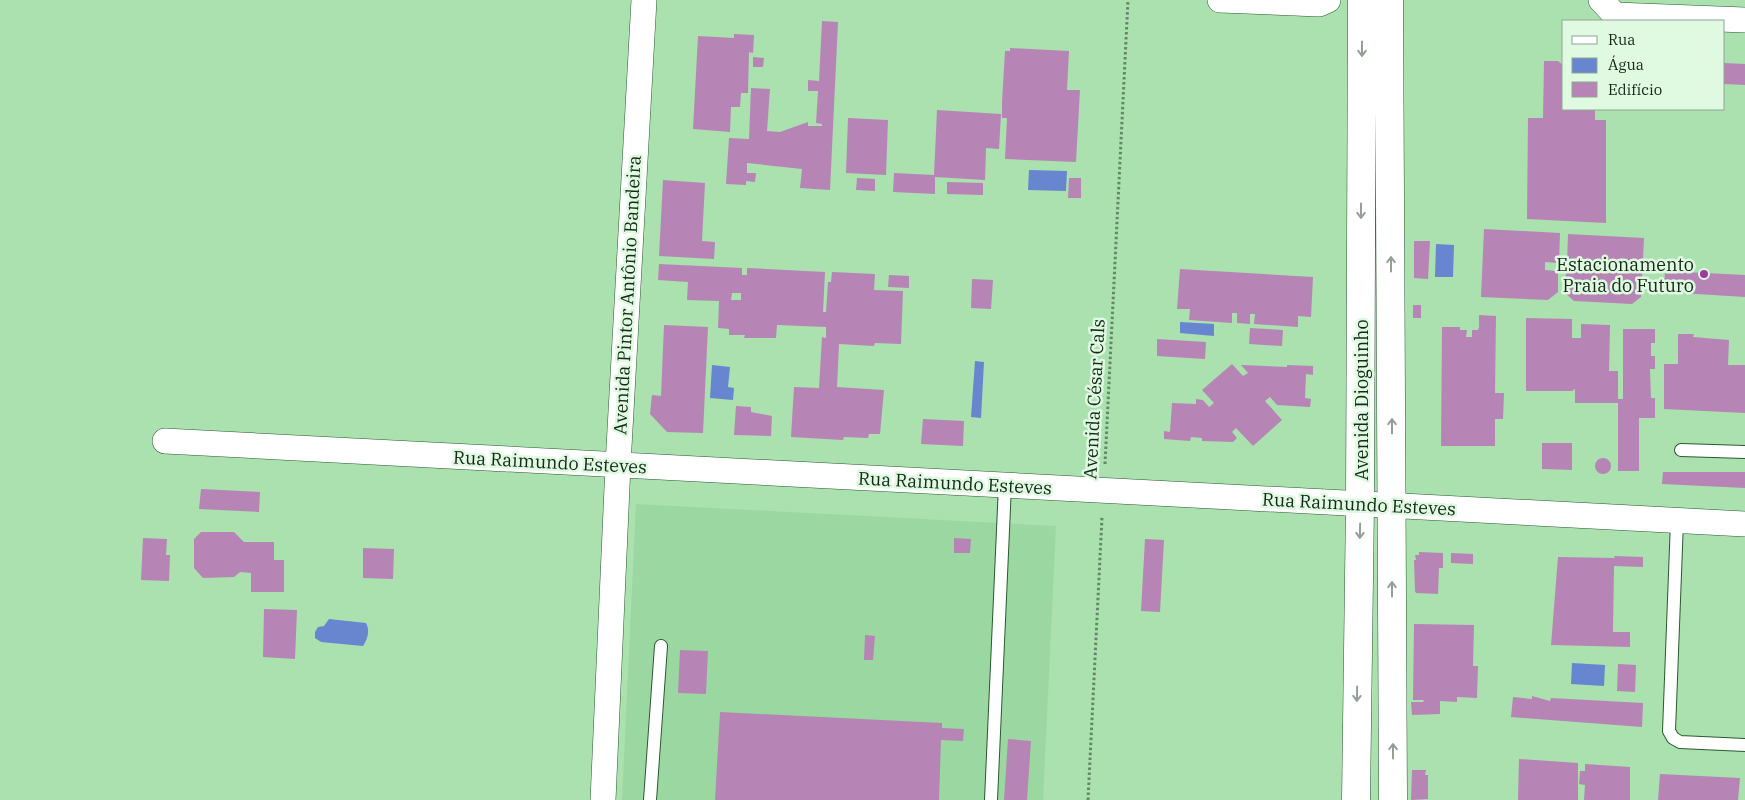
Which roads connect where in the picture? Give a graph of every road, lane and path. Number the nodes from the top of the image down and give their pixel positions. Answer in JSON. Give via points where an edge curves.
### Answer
{"nodes":[{"id":1,"x":644,"y":0,"type":"edge"},
{"id":2,"x":1128,"y":0,"type":"edge"},
{"id":3,"x":1220,"y":0,"type":"edge"},
{"id":4,"x":1328,"y":0,"type":"edge"},
{"id":5,"x":1362,"y":0,"type":"edge"},
{"id":6,"x":1390,"y":0,"type":"edge"},
{"id":7,"x":1601,"y":0,"type":"edge"},
{"id":8,"x":1745,"y":20,"type":"edge"},
{"id":9,"x":165,"y":441,"type":"dead end"},
{"id":10,"x":1681,"y":450,"type":"dead end"},
{"id":11,"x":1745,"y":452,"type":"edge"},
{"id":12,"x":618,"y":465,"type":"junction"},
{"id":13,"x":1004,"y":485,"type":"junction"},
{"id":14,"x":1104,"y":490,"type":"junction"},
{"id":15,"x":1360,"y":504,"type":"junction"},
{"id":16,"x":1392,"y":506,"type":"junction"},
{"id":17,"x":1677,"y":521,"type":"junction"},
{"id":18,"x":1745,"y":524,"type":"edge"},
{"id":19,"x":660,"y":646,"type":"dead end"},
{"id":20,"x":1745,"y":745,"type":"edge"},
{"id":21,"x":603,"y":800,"type":"edge"},
{"id":22,"x":650,"y":800,"type":"edge"},
{"id":23,"x":991,"y":800,"type":"edge"},
{"id":24,"x":1088,"y":800,"type":"edge"},
{"id":25,"x":1356,"y":800,"type":"edge"},
{"id":26,"x":1393,"y":800,"type":"edge"}],
"edges":[{"from":1,"to":12,"type":"street","name":"Avenida Pintor Antônio Bandeira"},
{"from":2,"to":14,"type":"path","name":"Avenida César Cals"},
{"from":3,"to":4,"type":"street","via":[[1319,4]]},
{"from":5,"to":15,"type":"main road","name":"Avenida Dioguinho","one_way":true},
{"from":16,"to":6,"type":"main road","name":"Avenida Dioguinho","one_way":true},
{"from":7,"to":8,"type":"street","via":[[1615,15]]},
{"from":9,"to":12,"type":"street","name":"Rua Raimundo Esteves"},
{"from":10,"to":11,"type":"lane"},
{"from":12,"to":13,"type":"street","name":"Rua Raimundo Esteves"},
{"from":12,"to":21,"type":"street","name":"Avenida Pintor Antônio Bandeira"},
{"from":13,"to":14,"type":"street","name":"Rua Raimundo Esteves"},
{"from":13,"to":23,"type":"lane"},
{"from":14,"to":15,"type":"street","name":"Rua Raimundo Esteves"},
{"from":14,"to":24,"type":"path","name":"Avenida César Cals"},
{"from":15,"to":16,"type":"street","name":"Rua Raimundo Esteves"},
{"from":15,"to":25,"type":"main road","name":"Avenida Dioguinho","one_way":true},
{"from":16,"to":17,"type":"street","name":"Rua Raimundo Esteves"},
{"from":26,"to":16,"type":"main road","name":"Avenida Dioguinho","one_way":true},
{"from":17,"to":18,"type":"street","name":"Rua Raimundo Esteves"},
{"from":17,"to":20,"type":"lane","via":[[1669,731],[1680,742]]},
{"from":19,"to":22,"type":"lane"}]}
